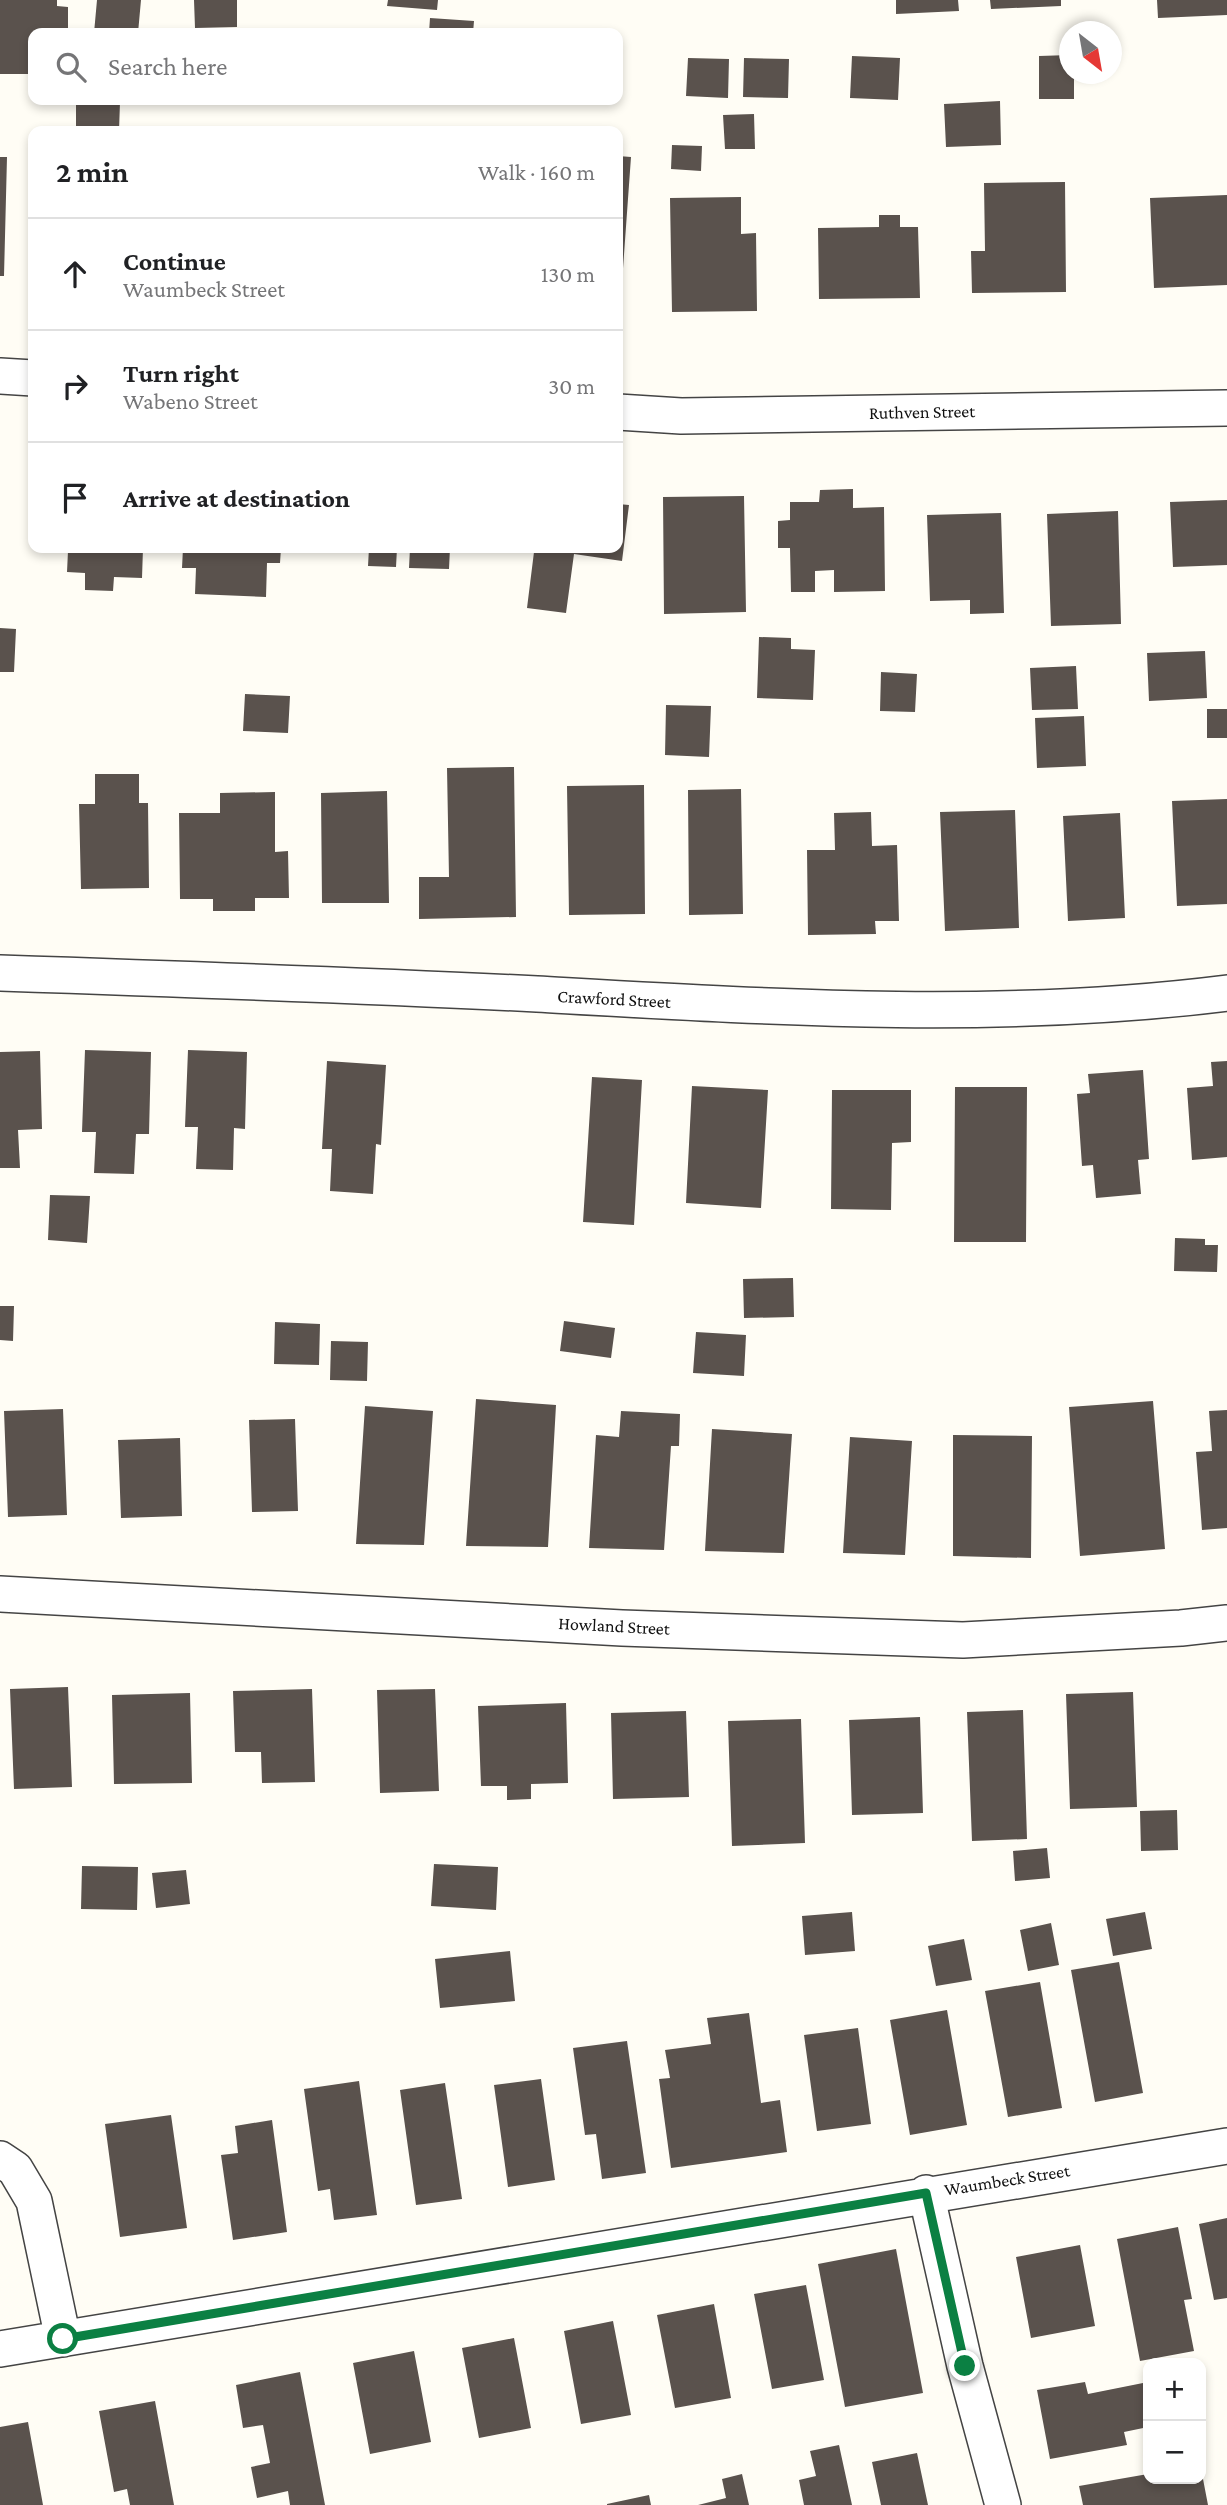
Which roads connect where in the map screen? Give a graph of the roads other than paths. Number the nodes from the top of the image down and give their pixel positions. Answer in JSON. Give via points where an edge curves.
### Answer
{"nodes":[{"id":1,"x":0,"y":376,"type":"edge"},
{"id":2,"x":28,"y":378,"type":"edge"},
{"id":3,"x":1227,"y":408,"type":"edge"},
{"id":4,"x":623,"y":412,"type":"edge"},
{"id":5,"x":0,"y":973,"type":"edge"},
{"id":6,"x":1227,"y":993,"type":"edge"},
{"id":7,"x":0,"y":1594,"type":"edge"},
{"id":8,"x":1227,"y":1623,"type":"edge"},
{"id":9,"x":1227,"y":2146,"type":"edge"},
{"id":10,"x":0,"y":2159,"type":"edge"},
{"id":11,"x":926,"y":2193,"type":"junction"},
{"id":12,"x":63,"y":2339,"type":"junction"},
{"id":13,"x":0,"y":2349,"type":"edge"},
{"id":14,"x":1003,"y":2505,"type":"edge"}],
"edges":[{"from":1,"to":2,"type":"street"},
{"from":3,"to":4,"type":"street","name":"Ruthven Street","via":[[681,416]]},
{"from":5,"to":6,"type":"street","name":"Crawford Street","via":[[379,986],[837,1010],[990,1011]]},
{"from":7,"to":8,"type":"street","name":"Howland Street","via":[[622,1628],[963,1640]]},
{"from":9,"to":11,"type":"street","name":"Waumbeck Street"},
{"from":10,"to":12,"type":"street","via":[[15,2169],[34,2201]]},
{"from":11,"to":12,"type":"street","name":"Waumbeck Street"},
{"from":11,"to":14,"type":"street","via":[[965,2366]]},
{"from":12,"to":13,"type":"street","name":"Waumbeck Street"}]}
